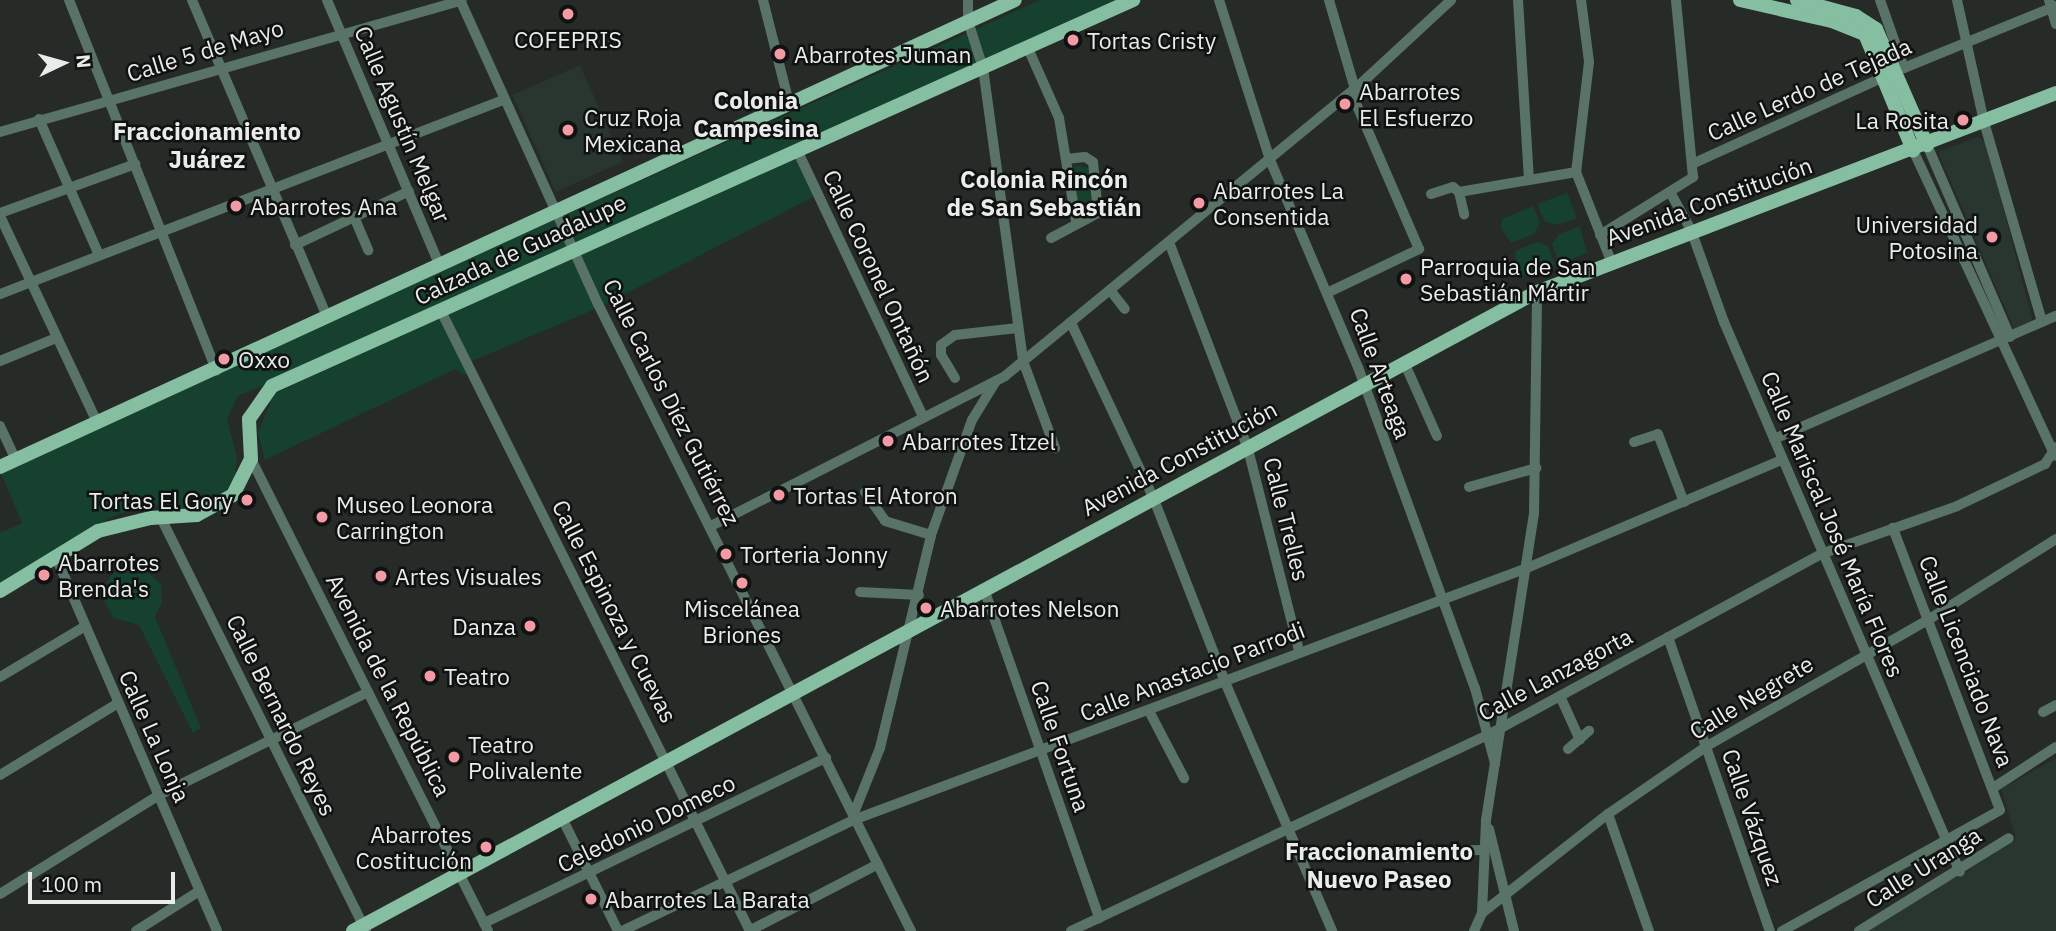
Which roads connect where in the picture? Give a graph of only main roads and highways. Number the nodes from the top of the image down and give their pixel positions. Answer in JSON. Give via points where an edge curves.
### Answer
{"nodes":[{"id":1,"x":1015,"y":0,"type":"edge"},
{"id":2,"x":1133,"y":0,"type":"edge"},
{"id":3,"x":1740,"y":0,"type":"edge"},
{"id":4,"x":1756,"y":2,"type":"edge"},
{"id":5,"x":1775,"y":4,"type":"edge"},
{"id":6,"x":1794,"y":4,"type":"edge"},
{"id":7,"x":2056,"y":93,"type":"edge"},
{"id":8,"x":1920,"y":147,"type":"junction"},
{"id":9,"x":0,"y":467,"type":"edge"},
{"id":10,"x":0,"y":591,"type":"edge"},
{"id":11,"x":361,"y":929,"type":"edge"}],
"edges":[{"from":1,"to":9,"type":"main road","name":"Calzada de Guadalupe"},
{"from":2,"to":10,"type":"main road","name":"Calzada de Guadalupe","via":[[272,386],[249,419],[251,458],[233,495],[197,514],[98,531]]},
{"from":3,"to":4,"type":"main road"},
{"from":4,"to":5,"type":"main road"},
{"from":5,"to":6,"type":"main road"},
{"from":6,"to":8,"type":"main road","via":[[1865,27],[1895,72]]},
{"from":7,"to":8,"type":"main road","name":"Avenida Constitución"},
{"from":8,"to":11,"type":"main road","name":"Avenida Constitución","via":[[1537,292],[666,759]]}]}
